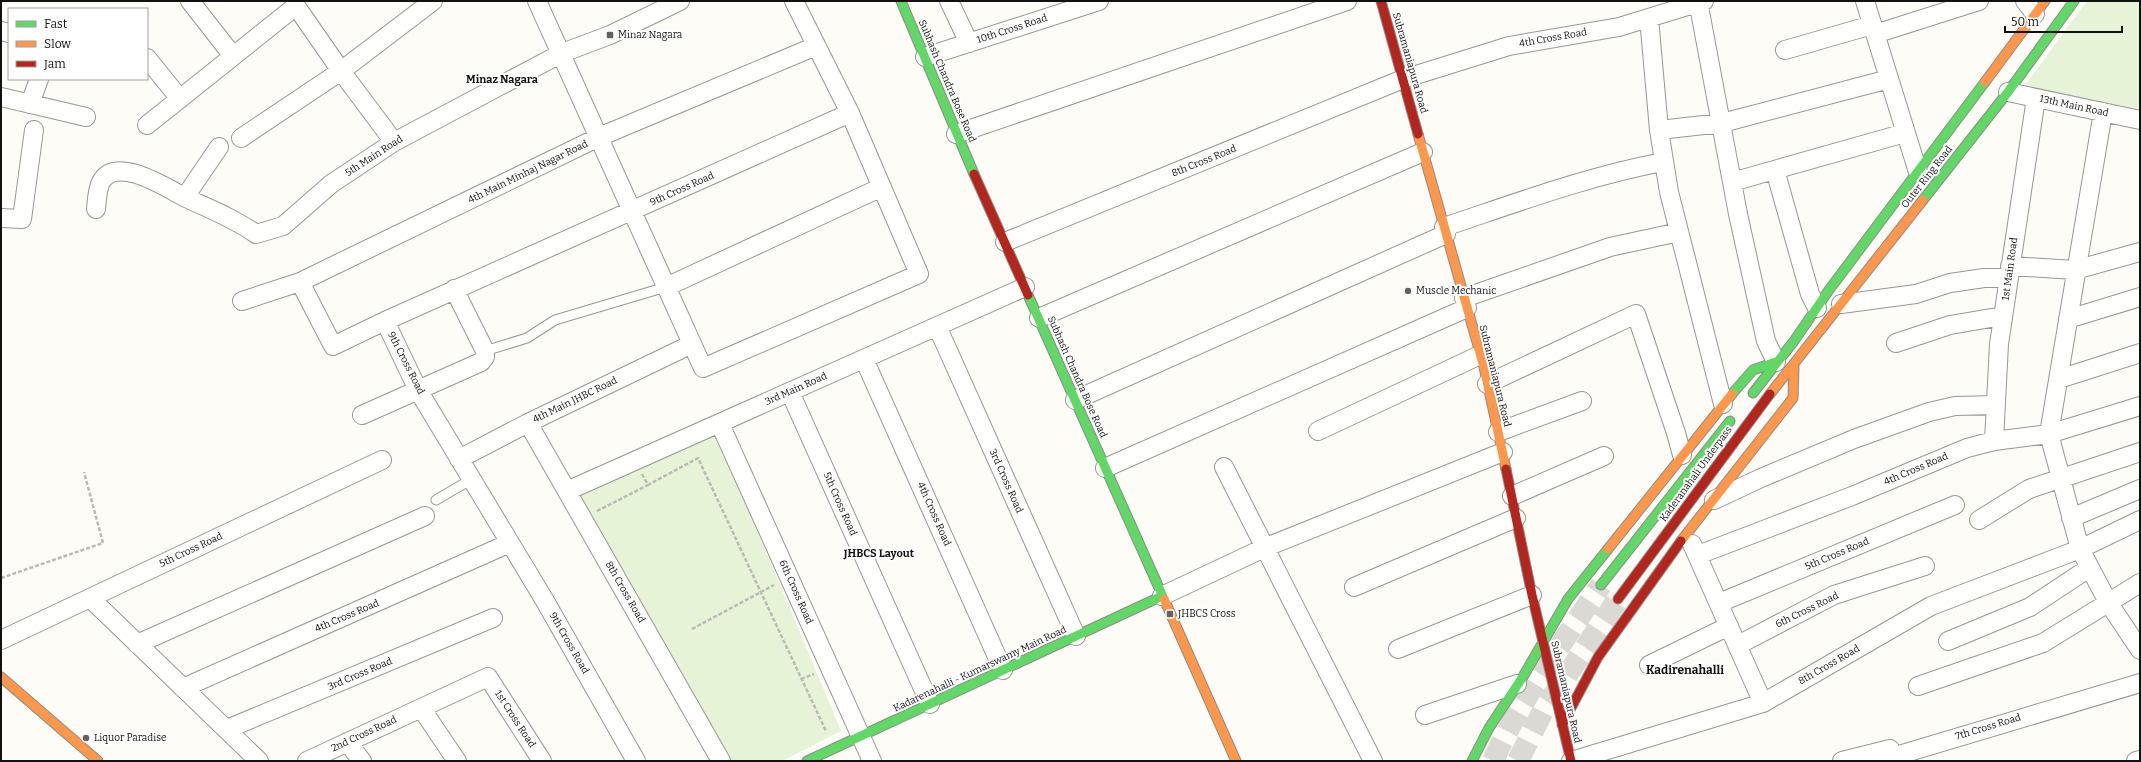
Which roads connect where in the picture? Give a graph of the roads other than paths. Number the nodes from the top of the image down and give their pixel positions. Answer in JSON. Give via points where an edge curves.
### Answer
{"nodes":[{"id":1,"x":190,"y":1,"type":"edge"},
{"id":2,"x":433,"y":1,"type":"edge"},
{"id":3,"x":538,"y":1,"type":"edge"},
{"id":4,"x":680,"y":1,"type":"edge"},
{"id":5,"x":794,"y":1,"type":"edge"},
{"id":6,"x":902,"y":1,"type":"edge"},
{"id":7,"x":949,"y":1,"type":"edge"},
{"id":8,"x":1099,"y":1,"type":"edge"},
{"id":9,"x":1347,"y":1,"type":"edge"},
{"id":10,"x":1381,"y":1,"type":"edge"},
{"id":11,"x":1865,"y":1,"type":"edge"},
{"id":12,"x":1979,"y":1,"type":"edge"},
{"id":13,"x":2074,"y":1,"type":"edge"},
{"id":14,"x":1700,"y":2,"type":"edge"},
{"id":15,"x":297,"y":3,"type":"edge"},
{"id":16,"x":2035,"y":5,"type":"edge"},
{"id":17,"x":1649,"y":18,"type":"junction"},
{"id":18,"x":1874,"y":29,"type":"junction"},
{"id":19,"x":969,"y":43,"type":"junction"},
{"id":20,"x":816,"y":46,"type":"junction"},
{"id":21,"x":1785,"y":50,"type":"dead end"},
{"id":22,"x":562,"y":53,"type":"junction"},
{"id":23,"x":233,"y":56,"type":"junction"},
{"id":24,"x":925,"y":57,"type":"junction"},
{"id":25,"x":148,"y":59,"type":"edge"},
{"id":26,"x":341,"y":71,"type":"junction"},
{"id":27,"x":1402,"y":79,"type":"junction"},
{"id":28,"x":1889,"y":79,"type":"junction"},
{"id":29,"x":39,"y":80,"type":"edge"},
{"id":30,"x":2008,"y":92,"type":"junction"},
{"id":31,"x":1,"y":97,"type":"edge"},
{"id":32,"x":2036,"y":98,"type":"junction"},
{"id":33,"x":180,"y":99,"type":"junction"},
{"id":34,"x":30,"y":104,"type":"junction"},
{"id":35,"x":2103,"y":112,"type":"junction"},
{"id":36,"x":850,"y":113,"type":"junction"},
{"id":37,"x":86,"y":117,"type":"dead end"},
{"id":38,"x":2140,"y":120,"type":"edge"},
{"id":39,"x":1722,"y":123,"type":"junction"},
{"id":40,"x":147,"y":125,"type":"dead end"},
{"id":41,"x":34,"y":130,"type":"dead end"},
{"id":42,"x":1659,"y":130,"type":"junction"},
{"id":43,"x":1905,"y":133,"type":"junction"},
{"id":44,"x":956,"y":134,"type":"junction"},
{"id":45,"x":241,"y":138,"type":"dead end"},
{"id":46,"x":599,"y":138,"type":"junction"},
{"id":47,"x":394,"y":142,"type":"junction"},
{"id":48,"x":219,"y":147,"type":"dead end"},
{"id":49,"x":1423,"y":152,"type":"junction"},
{"id":50,"x":1663,"y":162,"type":"junction"},
{"id":51,"x":1775,"y":170,"type":"junction"},
{"id":52,"x":1918,"y":172,"type":"junction"},
{"id":53,"x":1732,"y":182,"type":"junction"},
{"id":54,"x":882,"y":187,"type":"junction"},
{"id":55,"x":185,"y":197,"type":"junction"},
{"id":56,"x":96,"y":209,"type":"dead end"},
{"id":57,"x":632,"y":211,"type":"junction"},
{"id":58,"x":1,"y":218,"type":"edge"},
{"id":59,"x":1445,"y":231,"type":"junction"},
{"id":60,"x":1679,"y":232,"type":"junction"},
{"id":61,"x":1005,"y":242,"type":"junction"},
{"id":62,"x":2140,"y":252,"type":"edge"},
{"id":63,"x":2075,"y":270,"type":"junction"},
{"id":64,"x":2010,"y":272,"type":"junction"},
{"id":65,"x":300,"y":282,"type":"junction"},
{"id":66,"x":666,"y":287,"type":"junction"},
{"id":67,"x":1025,"y":287,"type":"junction"},
{"id":68,"x":454,"y":289,"type":"junction"},
{"id":69,"x":2140,"y":297,"type":"edge"},
{"id":70,"x":242,"y":300,"type":"dead end"},
{"id":71,"x":1465,"y":303,"type":"junction"},
{"id":72,"x":1841,"y":304,"type":"junction"},
{"id":73,"x":1818,"y":308,"type":"junction"},
{"id":74,"x":2004,"y":316,"type":"junction"},
{"id":75,"x":1039,"y":318,"type":"junction"},
{"id":76,"x":2068,"y":320,"type":"junction"},
{"id":77,"x":385,"y":321,"type":"junction"},
{"id":78,"x":937,"y":326,"type":"junction"},
{"id":79,"x":1896,"y":343,"type":"dead end"},
{"id":80,"x":692,"y":344,"type":"junction"},
{"id":81,"x":485,"y":351,"type":"junction"},
{"id":82,"x":2140,"y":353,"type":"edge"},
{"id":83,"x":1480,"y":355,"type":"junction"},
{"id":84,"x":864,"y":359,"type":"junction"},
{"id":85,"x":1776,"y":362,"type":"junction"},
{"id":86,"x":1794,"y":366,"type":"junction"},
{"id":87,"x":2059,"y":379,"type":"junction"},
{"id":88,"x":1487,"y":384,"type":"junction"},
{"id":89,"x":418,"y":390,"type":"junction"},
{"id":90,"x":790,"y":392,"type":"junction"},
{"id":91,"x":1749,"y":398,"type":"dead end"},
{"id":92,"x":1075,"y":400,"type":"junction"},
{"id":93,"x":1582,"y":401,"type":"dead end"},
{"id":94,"x":1996,"y":405,"type":"junction"},
{"id":95,"x":2140,"y":406,"type":"edge"},
{"id":96,"x":1729,"y":410,"type":"junction"},
{"id":97,"x":362,"y":415,"type":"dead end"},
{"id":98,"x":528,"y":423,"type":"junction"},
{"id":99,"x":720,"y":424,"type":"junction"},
{"id":100,"x":1318,"y":431,"type":"dead end"},
{"id":101,"x":1498,"y":432,"type":"junction"},
{"id":102,"x":2049,"y":434,"type":"junction"},
{"id":103,"x":1994,"y":441,"type":"junction"},
{"id":104,"x":1503,"y":452,"type":"junction"},
{"id":105,"x":2140,"y":452,"type":"edge"},
{"id":106,"x":1682,"y":455,"type":"junction"},
{"id":107,"x":1604,"y":456,"type":"dead end"},
{"id":108,"x":459,"y":458,"type":"junction"},
{"id":109,"x":382,"y":460,"type":"dead end"},
{"id":110,"x":1224,"y":467,"type":"dead end"},
{"id":111,"x":1105,"y":468,"type":"junction"},
{"id":112,"x":2061,"y":478,"type":"junction"},
{"id":113,"x":472,"y":480,"type":"junction"},
{"id":114,"x":2140,"y":489,"type":"edge"},
{"id":115,"x":568,"y":492,"type":"junction"},
{"id":116,"x":1512,"y":496,"type":"junction"},
{"id":117,"x":436,"y":500,"type":"dead end"},
{"id":118,"x":1714,"y":500,"type":"junction"},
{"id":119,"x":1955,"y":505,"type":"dead end"},
{"id":120,"x":425,"y":516,"type":"dead end"},
{"id":121,"x":1516,"y":518,"type":"junction"},
{"id":122,"x":2071,"y":518,"type":"junction"},
{"id":123,"x":1979,"y":520,"type":"dead end"},
{"id":124,"x":2140,"y":520,"type":"edge"},
{"id":125,"x":1687,"y":532,"type":"junction"},
{"id":126,"x":510,"y":543,"type":"junction"},
{"id":127,"x":1264,"y":548,"type":"junction"},
{"id":128,"x":2080,"y":549,"type":"junction"},
{"id":129,"x":1698,"y":555,"type":"junction"},
{"id":130,"x":1925,"y":566,"type":"dead end"},
{"id":131,"x":2090,"y":568,"type":"junction"},
{"id":132,"x":2140,"y":583,"type":"edge"},
{"id":133,"x":1601,"y":585,"type":"tunnel mouth"},
{"id":134,"x":1354,"y":586,"type":"dead end"},
{"id":135,"x":1532,"y":595,"type":"junction"},
{"id":136,"x":1162,"y":596,"type":"junction"},
{"id":137,"x":90,"y":598,"type":"junction"},
{"id":138,"x":1618,"y":599,"type":"tunnel mouth"},
{"id":139,"x":2108,"y":602,"type":"junction"},
{"id":140,"x":1719,"y":603,"type":"junction"},
{"id":141,"x":493,"y":618,"type":"dead end"},
{"id":142,"x":1729,"y":626,"type":"junction"},
{"id":143,"x":1076,"y":636,"type":"junction"},
{"id":144,"x":1,"y":640,"type":"edge"},
{"id":145,"x":1948,"y":641,"type":"dead end"},
{"id":146,"x":1543,"y":643,"type":"junction"},
{"id":147,"x":138,"y":644,"type":"junction"},
{"id":148,"x":2139,"y":645,"type":"edge"},
{"id":149,"x":1738,"y":646,"type":"junction"},
{"id":150,"x":1398,"y":649,"type":"dead end"},
{"id":151,"x":1649,"y":665,"type":"dead end"},
{"id":152,"x":1003,"y":670,"type":"junction"},
{"id":153,"x":488,"y":676,"type":"joint"},
{"id":154,"x":1,"y":677,"type":"edge"},
{"id":155,"x":2140,"y":683,"type":"edge"},
{"id":156,"x":1517,"y":684,"type":"junction"},
{"id":157,"x":1918,"y":686,"type":"dead end"},
{"id":158,"x":183,"y":688,"type":"junction"},
{"id":159,"x":1763,"y":703,"type":"junction"},
{"id":160,"x":930,"y":704,"type":"junction"},
{"id":161,"x":420,"y":708,"type":"junction"},
{"id":162,"x":1425,"y":715,"type":"dead end"},
{"id":163,"x":1562,"y":725,"type":"junction"},
{"id":164,"x":227,"y":730,"type":"junction"},
{"id":165,"x":860,"y":736,"type":"junction"},
{"id":166,"x":347,"y":742,"type":"junction"},
{"id":167,"x":1473,"y":758,"type":"edge"},
{"id":168,"x":1892,"y":759,"type":"edge"},
{"id":169,"x":2140,"y":760,"type":"edge"},
{"id":170,"x":98,"y":761,"type":"edge"},
{"id":171,"x":259,"y":761,"type":"edge"},
{"id":172,"x":307,"y":761,"type":"edge"},
{"id":173,"x":362,"y":761,"type":"edge"},
{"id":174,"x":457,"y":761,"type":"edge"},
{"id":175,"x":542,"y":761,"type":"edge"},
{"id":176,"x":636,"y":761,"type":"edge"},
{"id":177,"x":721,"y":761,"type":"edge"},
{"id":178,"x":807,"y":761,"type":"edge"},
{"id":179,"x":872,"y":761,"type":"edge"},
{"id":180,"x":1236,"y":761,"type":"edge"},
{"id":181,"x":1373,"y":761,"type":"edge"},
{"id":182,"x":1487,"y":761,"type":"edge"},
{"id":183,"x":1571,"y":761,"type":"edge"},
{"id":184,"x":1842,"y":761,"type":"edge"},
{"id":185,"x":2136,"y":761,"type":"edge"}],
"edges":[{"from":1,"to":23,"type":"street"},
{"from":2,"to":26,"type":"street"},
{"from":3,"to":22,"type":"street"},
{"from":4,"to":22,"type":"street","name":"5th Main Road"},
{"from":5,"to":20,"type":"street"},
{"from":6,"to":24,"type":"main road","name":"Subhash Chandra Bose Road"},
{"from":7,"to":19,"type":"street"},
{"from":8,"to":19,"type":"street","name":"10th Cross Road"},
{"from":9,"to":44,"type":"street"},
{"from":10,"to":27,"type":"main road","name":"Subramaniapura Road"},
{"from":11,"to":18,"type":"street"},
{"from":12,"to":18,"type":"street"},
{"from":13,"to":30,"type":"main road","name":"Outer Ring Road"},
{"from":14,"to":17,"type":"street","name":"4th Cross Road"},
{"from":14,"to":39,"type":"street"},
{"from":15,"to":23,"type":"street"},
{"from":15,"to":26,"type":"street"},
{"from":16,"to":52,"type":"main road","name":"Outer Ring Road"},
{"from":17,"to":27,"type":"street","name":"4th Cross Road","via":[[1619,27],[1509,46]]},
{"from":17,"to":42,"type":"street"},
{"from":18,"to":21,"type":"street"},
{"from":18,"to":28,"type":"street"},
{"from":19,"to":24,"type":"street","name":"10th Cross Road"},
{"from":20,"to":36,"type":"street"},
{"from":20,"to":46,"type":"street","name":"4th Main Minhaj Nagar Road"},
{"from":22,"to":46,"type":"street"},
{"from":22,"to":47,"type":"street","name":"5th Main Road"},
{"from":23,"to":33,"type":"street"},
{"from":24,"to":44,"type":"main road","name":"Subhash Chandra Bose Road"},
{"from":25,"to":33,"type":"street"},
{"from":26,"to":45,"type":"street"},
{"from":26,"to":47,"type":"street"},
{"from":27,"to":49,"type":"main road","name":"Subramaniapura Road"},
{"from":27,"to":61,"type":"street","name":"8th Cross Road"},
{"from":28,"to":39,"type":"street"},
{"from":28,"to":43,"type":"street"},
{"from":29,"to":34,"type":"street"},
{"from":30,"to":32,"type":"street","name":"13th Main Road"},
{"from":30,"to":72,"type":"main road","name":"Outer Ring Road"},
{"from":31,"to":34,"type":"street"},
{"from":32,"to":35,"type":"street","name":"13th Main Road"},
{"from":32,"to":64,"type":"street","name":"1st Main Road"},
{"from":33,"to":40,"type":"street"},
{"from":34,"to":37,"type":"street"},
{"from":35,"to":38,"type":"street","name":"13th Main Road"},
{"from":35,"to":63,"type":"street"},
{"from":36,"to":54,"type":"street"},
{"from":36,"to":57,"type":"street","name":"9th Cross Road"},
{"from":39,"to":42,"type":"street"},
{"from":39,"to":53,"type":"street"},
{"from":41,"to":58,"type":"street","via":[[22,219]]},
{"from":42,"to":50,"type":"street"},
{"from":43,"to":51,"type":"street"},
{"from":43,"to":52,"type":"street"},
{"from":44,"to":61,"type":"main road","name":"Subhash Chandra Bose Road"},
{"from":46,"to":57,"type":"street"},
{"from":46,"to":65,"type":"street","name":"4th Main Minhaj Nagar Road"},
{"from":47,"to":55,"type":"street","name":"5th Main Road","via":[[331,184],[283,226],[256,234],[244,225]]},
{"from":48,"to":55,"type":"street"},
{"from":49,"to":59,"type":"main road","name":"Subramaniapura Road"},
{"from":49,"to":75,"type":"street"},
{"from":50,"to":59,"type":"street","via":[[1576,182]]},
{"from":50,"to":60,"type":"street"},
{"from":51,"to":53,"type":"street"},
{"from":51,"to":73,"type":"street","via":[[1810,294]]},
{"from":52,"to":73,"type":"main road","name":"Outer Ring Road"},
{"from":53,"to":85,"type":"street","via":[[1766,341]]},
{"from":54,"to":66,"type":"street"},
{"from":54,"to":80,"type":"street","via":[[919,274],[703,368]]},
{"from":55,"to":56,"type":"street","name":"5th Main Road","via":[[147,177],[128,171],[111,174],[101,181]]},
{"from":57,"to":66,"type":"street"},
{"from":57,"to":68,"type":"street","name":"9th Cross Road"},
{"from":59,"to":71,"type":"main road","name":"Subramaniapura Road"},
{"from":59,"to":92,"type":"street"},
{"from":60,"to":71,"type":"street","via":[[1610,247]]},
{"from":60,"to":96,"type":"street"},
{"from":61,"to":67,"type":"main road","name":"Subhash Chandra Bose Road"},
{"from":62,"to":63,"type":"street"},
{"from":63,"to":64,"type":"street"},
{"from":63,"to":76,"type":"street"},
{"from":64,"to":72,"type":"street","via":[[1950,283],[1916,294]]},
{"from":64,"to":74,"type":"street","name":"1st Main Road"},
{"from":65,"to":70,"type":"street","name":"4th Main Minhaj Nagar Road"},
{"from":65,"to":77,"type":"street","via":[[333,346]]},
{"from":66,"to":80,"type":"street"},
{"from":66,"to":81,"type":"lane","via":[[555,320],[527,338]]},
{"from":67,"to":75,"type":"main road","name":"Subhash Chandra Bose Road"},
{"from":67,"to":78,"type":"street","name":"3rd Main Road"},
{"from":68,"to":77,"type":"street","name":"9th Cross Road"},
{"from":68,"to":81,"type":"street"},
{"from":69,"to":76,"type":"street"},
{"from":71,"to":83,"type":"main road","name":"Subramaniapura Road"},
{"from":71,"to":111,"type":"street"},
{"from":72,"to":86,"type":"main road","name":"Outer Ring Road"},
{"from":73,"to":85,"type":"main road","name":"Outer Ring Road"},
{"from":74,"to":79,"type":"street","via":[[1950,325]]},
{"from":74,"to":94,"type":"street","name":"1st Main Road","via":[[1999,344]]},
{"from":75,"to":92,"type":"main road","name":"Subhash Chandra Bose Road"},
{"from":76,"to":87,"type":"street"},
{"from":77,"to":89,"type":"street","name":"9th Cross Road"},
{"from":78,"to":84,"type":"street","name":"3rd Main Road"},
{"from":78,"to":143,"type":"street","name":"3rd Cross Road"},
{"from":80,"to":98,"type":"street","name":"4th Main JHBC Road"},
{"from":81,"to":89,"type":"street","via":[[485,357],[481,362]]},
{"from":82,"to":87,"type":"street"},
{"from":83,"to":88,"type":"main road","name":"Subramaniapura Road"},
{"from":83,"to":100,"type":"street"},
{"from":84,"to":90,"type":"street","name":"3rd Main Road"},
{"from":84,"to":152,"type":"street","name":"4th Cross Road"},
{"from":85,"to":91,"type":"main road"},
{"from":85,"to":96,"type":"main road","via":[[1753,370]]},
{"from":86,"to":118,"type":"main road","via":[[1793,398]]},
{"from":86,"to":138,"type":"main road","name":"Kaderanahali Underpass","via":[[1746,425]]},
{"from":87,"to":102,"type":"street"},
{"from":88,"to":101,"type":"main road","name":"Subramaniapura Road"},
{"from":88,"to":106,"type":"street","via":[[1636,314]]},
{"from":89,"to":97,"type":"street"},
{"from":89,"to":108,"type":"street","name":"9th Cross Road"},
{"from":90,"to":99,"type":"street","name":"3rd Main Road"},
{"from":90,"to":160,"type":"street","name":"5th Cross Road"},
{"from":92,"to":111,"type":"main road","name":"Subhash Chandra Bose Road"},
{"from":93,"to":101,"type":"street"},
{"from":94,"to":103,"type":"street","name":"1st Main Road"},
{"from":94,"to":118,"type":"street","via":[[1954,406],[1929,412],[1854,439]]},
{"from":95,"to":102,"type":"street","name":"4th Cross Road"},
{"from":96,"to":106,"type":"main road"},
{"from":96,"to":133,"type":"main road","name":"Kaderanahali Underpass"},
{"from":98,"to":108,"type":"street","name":"4th Main JHBC Road"},
{"from":98,"to":115,"type":"street","name":"8th Cross Road"},
{"from":99,"to":115,"type":"street","name":"3rd Main Road"},
{"from":99,"to":165,"type":"street","name":"6th Cross Road"},
{"from":101,"to":104,"type":"main road","name":"Subramaniapura Road"},
{"from":102,"to":103,"type":"street","name":"4th Cross Road"},
{"from":102,"to":112,"type":"street"},
{"from":103,"to":129,"type":"street","name":"4th Cross Road","via":[[1967,448],[1852,496]]},
{"from":104,"to":116,"type":"main road","name":"Subramaniapura Road"},
{"from":104,"to":127,"type":"street"},
{"from":105,"to":112,"type":"street"},
{"from":106,"to":146,"type":"main road","via":[[1568,599]]},
{"from":107,"to":116,"type":"street"},
{"from":108,"to":113,"type":"street","name":"9th Cross Road"},
{"from":109,"to":137,"type":"street","name":"5th Cross Road"},
{"from":110,"to":127,"type":"street"},
{"from":111,"to":136,"type":"main road","name":"Subhash Chandra Bose Road"},
{"from":112,"to":122,"type":"street"},
{"from":112,"to":123,"type":"street","via":[[2029,490]]},
{"from":113,"to":117,"type":"lane"},
{"from":113,"to":126,"type":"street","name":"9th Cross Road"},
{"from":114,"to":122,"type":"street"},
{"from":115,"to":177,"type":"street","name":"8th Cross Road"},
{"from":116,"to":121,"type":"main road","name":"Subramaniapura Road"},
{"from":118,"to":125,"type":"main road"},
{"from":119,"to":140,"type":"street","name":"5th Cross Road"},
{"from":120,"to":147,"type":"street"},
{"from":121,"to":134,"type":"street"},
{"from":121,"to":135,"type":"main road","name":"Subramaniapura Road"},
{"from":122,"to":128,"type":"street"},
{"from":124,"to":128,"type":"street","name":"8th Cross Road"},
{"from":125,"to":129,"type":"street"},
{"from":125,"to":163,"type":"main road","via":[[1598,657]]},
{"from":126,"to":158,"type":"street","name":"4th Cross Road"},
{"from":126,"to":176,"type":"street","name":"9th Cross Road"},
{"from":127,"to":136,"type":"street"},
{"from":127,"to":181,"type":"street"},
{"from":128,"to":131,"type":"street"},
{"from":128,"to":159,"type":"street","name":"8th Cross Road","via":[[1931,606]]},
{"from":129,"to":140,"type":"street"},
{"from":130,"to":149,"type":"street","name":"6th Cross Road","via":[[1834,595]]},
{"from":131,"to":139,"type":"street"},
{"from":131,"to":145,"type":"street","via":[[2030,607]]},
{"from":132,"to":139,"type":"street"},
{"from":135,"to":146,"type":"main road","name":"Subramaniapura Road"},
{"from":135,"to":150,"type":"street"},
{"from":136,"to":143,"type":"main road","name":"Kadarenahalli - Kumarswamy Main Road"},
{"from":136,"to":180,"type":"main road","name":"Subhash Chandra Bose Road"},
{"from":137,"to":144,"type":"street","name":"5th Cross Road"},
{"from":137,"to":147,"type":"street"},
{"from":139,"to":148,"type":"street"},
{"from":139,"to":157,"type":"street","via":[[2042,643]]},
{"from":140,"to":142,"type":"street"},
{"from":141,"to":164,"type":"street","name":"3rd Cross Road"},
{"from":142,"to":149,"type":"street"},
{"from":142,"to":151,"type":"street"},
{"from":143,"to":152,"type":"main road","name":"Kadarenahalli - Kumarswamy Main Road"},
{"from":146,"to":156,"type":"main road"},
{"from":146,"to":163,"type":"main road","name":"Subramaniapura Road"},
{"from":147,"to":158,"type":"street"},
{"from":149,"to":159,"type":"street"},
{"from":152,"to":160,"type":"main road","name":"Kadarenahalli - Kumarswamy Main Road"},
{"from":153,"to":161,"type":"street","name":"2nd Cross Road"},
{"from":153,"to":175,"type":"street","name":"1st Cross Road"},
{"from":154,"to":170,"type":"main road"},
{"from":155,"to":168,"type":"street","name":"7th Cross Road"},
{"from":156,"to":162,"type":"street"},
{"from":156,"to":167,"type":"main road"},
{"from":158,"to":164,"type":"street"},
{"from":159,"to":183,"type":"street","name":"8th Cross Road"},
{"from":160,"to":165,"type":"main road","name":"Kadarenahalli - Kumarswamy Main Road"},
{"from":161,"to":166,"type":"street","name":"2nd Cross Road"},
{"from":161,"to":174,"type":"street"},
{"from":163,"to":183,"type":"main road","name":"Subramaniapura Road"},
{"from":164,"to":171,"type":"street"},
{"from":165,"to":178,"type":"main road","name":"Kadarenahalli - Kumarswamy Main Road"},
{"from":165,"to":179,"type":"street","name":"6th Cross Road"},
{"from":166,"to":172,"type":"street","name":"2nd Cross Road"},
{"from":166,"to":173,"type":"street"},
{"from":167,"to":182,"type":"main road"},
{"from":168,"to":184,"type":"street","name":"7th Cross Road","via":[[1890,749]]},
{"from":169,"to":185,"type":"street"}]}
